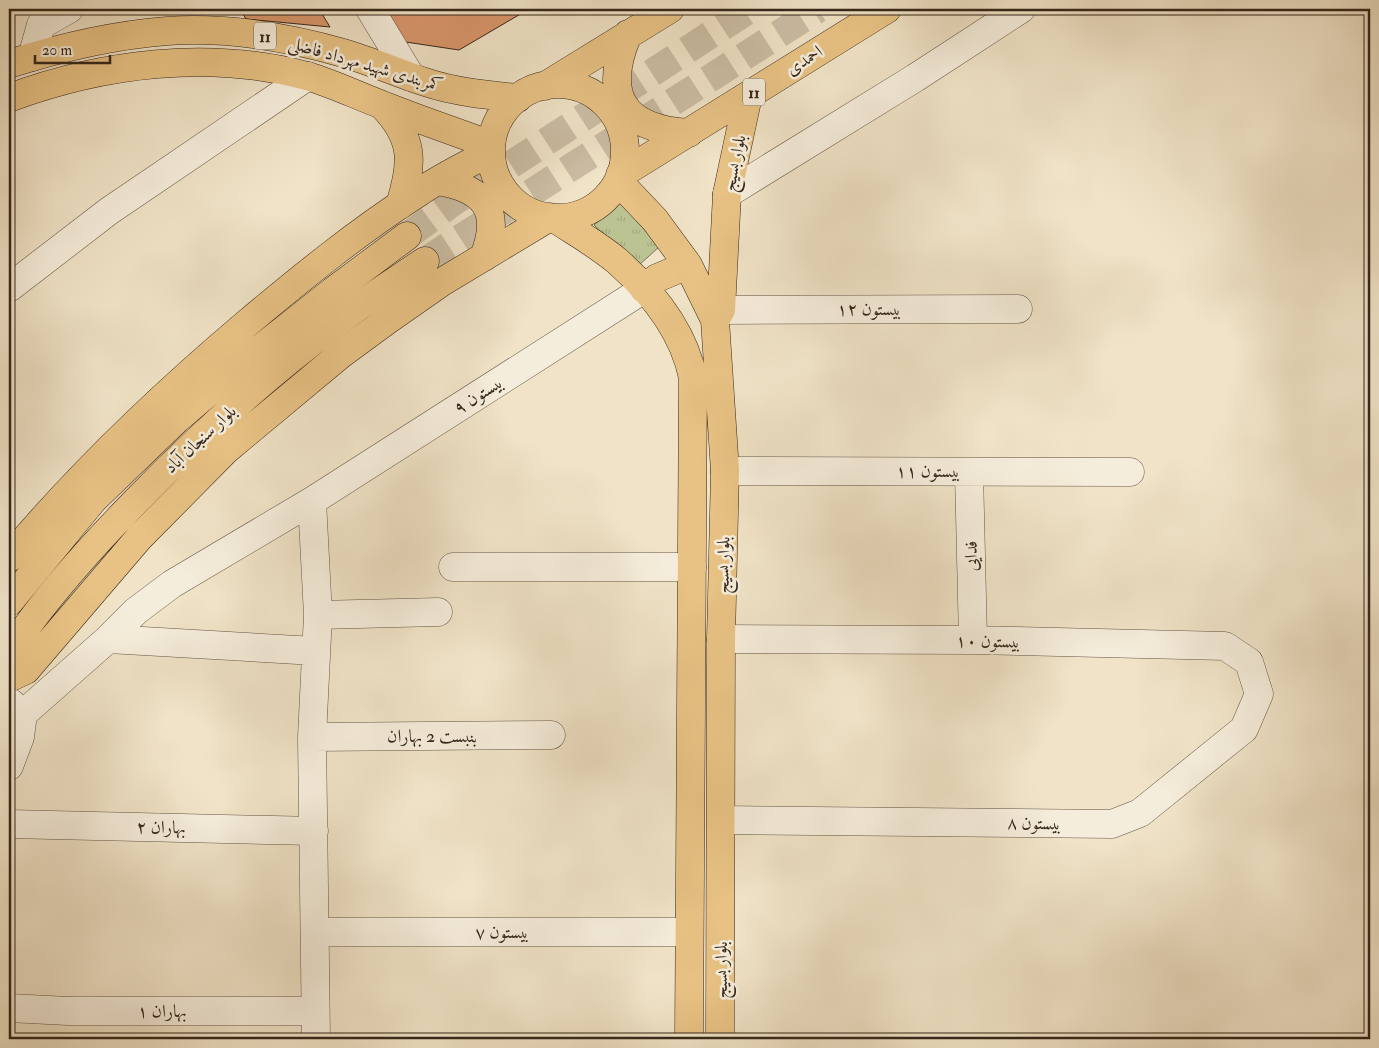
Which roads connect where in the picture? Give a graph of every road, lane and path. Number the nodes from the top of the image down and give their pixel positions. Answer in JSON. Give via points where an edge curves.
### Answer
{"nodes":[{"id":1,"x":69,"y":9,"type":"edge"},
{"id":2,"x":370,"y":9,"type":"edge"},
{"id":3,"x":670,"y":9,"type":"edge"},
{"id":4,"x":886,"y":9,"type":"edge"},
{"id":5,"x":1021,"y":9,"type":"edge"},
{"id":6,"x":628,"y":34,"type":"junction"},
{"id":7,"x":20,"y":60,"type":"edge"},
{"id":8,"x":308,"y":76,"type":"junction"},
{"id":9,"x":411,"y":77,"type":"junction"},
{"id":10,"x":544,"y":86,"type":"junction"},
{"id":11,"x":748,"y":96,"type":"junction"},
{"id":12,"x":9,"y":98,"type":"edge"},
{"id":13,"x":518,"y":98,"type":"junction"},
{"id":14,"x":382,"y":105,"type":"junction"},
{"id":15,"x":689,"y":133,"type":"junction"},
{"id":16,"x":491,"y":149,"type":"junction"},
{"id":17,"x":619,"y":178,"type":"junction"},
{"id":18,"x":438,"y":181,"type":"junction"},
{"id":19,"x":727,"y":194,"type":"junction"},
{"id":20,"x":400,"y":205,"type":"junction"},
{"id":21,"x":552,"y":218,"type":"junction"},
{"id":22,"x":407,"y":236,"type":"tunnel mouth"},
{"id":23,"x":484,"y":257,"type":"junction"},
{"id":24,"x":425,"y":262,"type":"tunnel mouth"},
{"id":25,"x":688,"y":265,"type":"junction"},
{"id":26,"x":9,"y":288,"type":"edge"},
{"id":27,"x":644,"y":289,"type":"junction"},
{"id":28,"x":1018,"y":309,"type":"dead end"},
{"id":29,"x":718,"y":315,"type":"junction"},
{"id":30,"x":725,"y":471,"type":"junction"},
{"id":31,"x":969,"y":472,"type":"junction"},
{"id":32,"x":1130,"y":472,"type":"dead end"},
{"id":33,"x":312,"y":501,"type":"junction"},
{"id":34,"x":9,"y":558,"type":"edge"},
{"id":35,"x":452,"y":567,"type":"dead end"},
{"id":36,"x":692,"y":568,"type":"junction"},
{"id":37,"x":9,"y":602,"type":"edge"},
{"id":38,"x":438,"y":612,"type":"dead end"},
{"id":39,"x":318,"y":614,"type":"junction"},
{"id":40,"x":108,"y":639,"type":"junction"},
{"id":41,"x":722,"y":639,"type":"junction"},
{"id":42,"x":973,"y":640,"type":"junction"},
{"id":43,"x":9,"y":651,"type":"edge"},
{"id":44,"x":315,"y":651,"type":"junction"},
{"id":45,"x":1250,"y":662,"type":"joint"},
{"id":46,"x":9,"y":678,"type":"edge"},
{"id":47,"x":16,"y":708,"type":"edge"},
{"id":48,"x":552,"y":735,"type":"dead end"},
{"id":49,"x":312,"y":737,"type":"junction"},
{"id":50,"x":9,"y":766,"type":"edge"},
{"id":51,"x":721,"y":820,"type":"junction"},
{"id":52,"x":9,"y":824,"type":"edge"},
{"id":53,"x":314,"y":831,"type":"junction"},
{"id":54,"x":316,"y":932,"type":"junction"},
{"id":55,"x":689,"y":932,"type":"junction"},
{"id":56,"x":9,"y":1008,"type":"edge"},
{"id":57,"x":316,"y":1011,"type":"junction"},
{"id":58,"x":316,"y":1039,"type":"edge"},
{"id":59,"x":689,"y":1039,"type":"edge"},
{"id":60,"x":720,"y":1039,"type":"edge"}],
"edges":[{"from":1,"to":7,"type":"street","via":[[41,25]]},
{"from":2,"to":9,"type":"street"},
{"from":3,"to":6,"type":"main road","number":"11"},
{"from":4,"to":11,"type":"main road","name":"احمدی","number":"11"},
{"from":5,"to":19,"type":"street"},
{"from":6,"to":10,"type":"main road","number":"11"},
{"from":6,"to":15,"type":"main road","via":[[617,63],[616,84],[621,102],[633,116],[650,127]]},
{"from":7,"to":9,"type":"main road","name":"کمربندی شهید مهرداد فاضلی","number":"11","via":[[95,41],[168,31],[228,32],[306,43],[345,53]]},
{"from":8,"to":12,"type":"main road","name":"کمربندی شهید مهرداد فاضلی","number":"11","via":[[228,63],[142,65],[99,73]]},
{"from":8,"to":14,"type":"main road","name":"کمربندی شهید مهرداد فاضلی","number":"11"},
{"from":8,"to":26,"type":"street","via":[[109,212]]},
{"from":9,"to":13,"type":"main road","name":"کمربندی شهید مهرداد فاضلی","number":"11","via":[[472,93]]},
{"from":10,"to":13,"type":"main road","number":"11"},
{"from":10,"to":17,"type":"main road","number":"11","via":[[566,85],[586,91],[604,103],[617,120],[624,140],[624,161]]},
{"from":11,"to":15,"type":"main road","name":"احمدی","number":"11"},
{"from":11,"to":19,"type":"main road","name":"بلوار بسیج"},
{"from":13,"to":16,"type":"main road","number":"11","via":[[506,108],[498,122]]},
{"from":14,"to":16,"type":"main road","name":"کمربندی شهید مهرداد فاضلی","number":"11"},
{"from":14,"to":20,"type":"main road","via":[[395,118],[409,152],[406,185]]},
{"from":15,"to":17,"type":"main road","name":"احمدی","number":"11"},
{"from":16,"to":18,"type":"main road"},
{"from":16,"to":21,"type":"main road","number":"11","via":[[494,172],[503,190],[534,214]]},
{"from":17,"to":21,"type":"main road","number":"11","via":[[607,197],[591,209],[573,216]]},
{"from":17,"to":25,"type":"main road"},
{"from":18,"to":20,"type":"main road"},
{"from":18,"to":23,"type":"main road","via":[[463,186],[477,194],[484,203],[492,229]]},
{"from":19,"to":29,"type":"main road","name":"بلوار بسیج"},
{"from":20,"to":34,"type":"main road","via":[[278,297],[166,393],[81,476]]},
{"from":21,"to":23,"type":"main road"},
{"from":21,"to":27,"type":"main road","name":"بلوار بسیج","via":[[616,261]]},
{"from":22,"to":37,"type":"main road","name":"بلوار سنجان آباد","via":[[246,360],[177,419],[93,500]]},
{"from":23,"to":46,"type":"main road","via":[[442,282],[340,355],[226,450],[139,538],[26,670]]},
{"from":24,"to":43,"type":"main road","name":"بلوار سنجان آباد","via":[[349,314],[214,423],[100,538]]},
{"from":25,"to":27,"type":"main road","via":[[657,278]]},
{"from":25,"to":29,"type":"main road"},
{"from":27,"to":33,"type":"street","name":"بیستون ۹"},
{"from":27,"to":36,"type":"main road","name":"بلوار بسیج","via":[[678,335],[693,378]]},
{"from":28,"to":29,"type":"street","name":"بیستون ۱۲"},
{"from":29,"to":30,"type":"main road","name":"بلوار بسیج"},
{"from":30,"to":31,"type":"street","name":"بیستون ۱۱"},
{"from":30,"to":41,"type":"main road","name":"بلوار بسیج"},
{"from":31,"to":32,"type":"street","name":"بیستون ۱۱"},
{"from":31,"to":42,"type":"street","name":"فدایی"},
{"from":33,"to":39,"type":"street"},
{"from":33,"to":40,"type":"street","name":"بیستون ۹","via":[[172,584],[136,611]]},
{"from":35,"to":36,"type":"street"},
{"from":36,"to":55,"type":"main road","name":"بلوار بسیج"},
{"from":38,"to":39,"type":"street"},
{"from":39,"to":44,"type":"street"},
{"from":40,"to":44,"type":"street"},
{"from":40,"to":47,"type":"street","name":"بیستون ۹"},
{"from":41,"to":42,"type":"street","name":"بیستون ۱۰"},
{"from":41,"to":51,"type":"main road","name":"بلوار بسیج"},
{"from":42,"to":45,"type":"street","name":"بیستون ۱۰","via":[[1225,646]]},
{"from":44,"to":49,"type":"street"},
{"from":45,"to":51,"type":"street","name":"بیستون ۸","via":[[1259,694],[1244,729],[1140,813],[1112,824]]},
{"from":47,"to":50,"type":"street","via":[[20,737]]},
{"from":48,"to":49,"type":"street","name":"بنبست 2 بهاران"},
{"from":49,"to":53,"type":"street"},
{"from":51,"to":60,"type":"main road","name":"بلوار بسیج"},
{"from":52,"to":53,"type":"street","name":"بهاران ۲"},
{"from":53,"to":54,"type":"street"},
{"from":54,"to":55,"type":"street","name":"بیستون ۷"},
{"from":54,"to":57,"type":"street"},
{"from":55,"to":59,"type":"main road","name":"بلوار بسیج"},
{"from":56,"to":57,"type":"street","name":"بهاران ۱"},
{"from":57,"to":58,"type":"street"}]}
